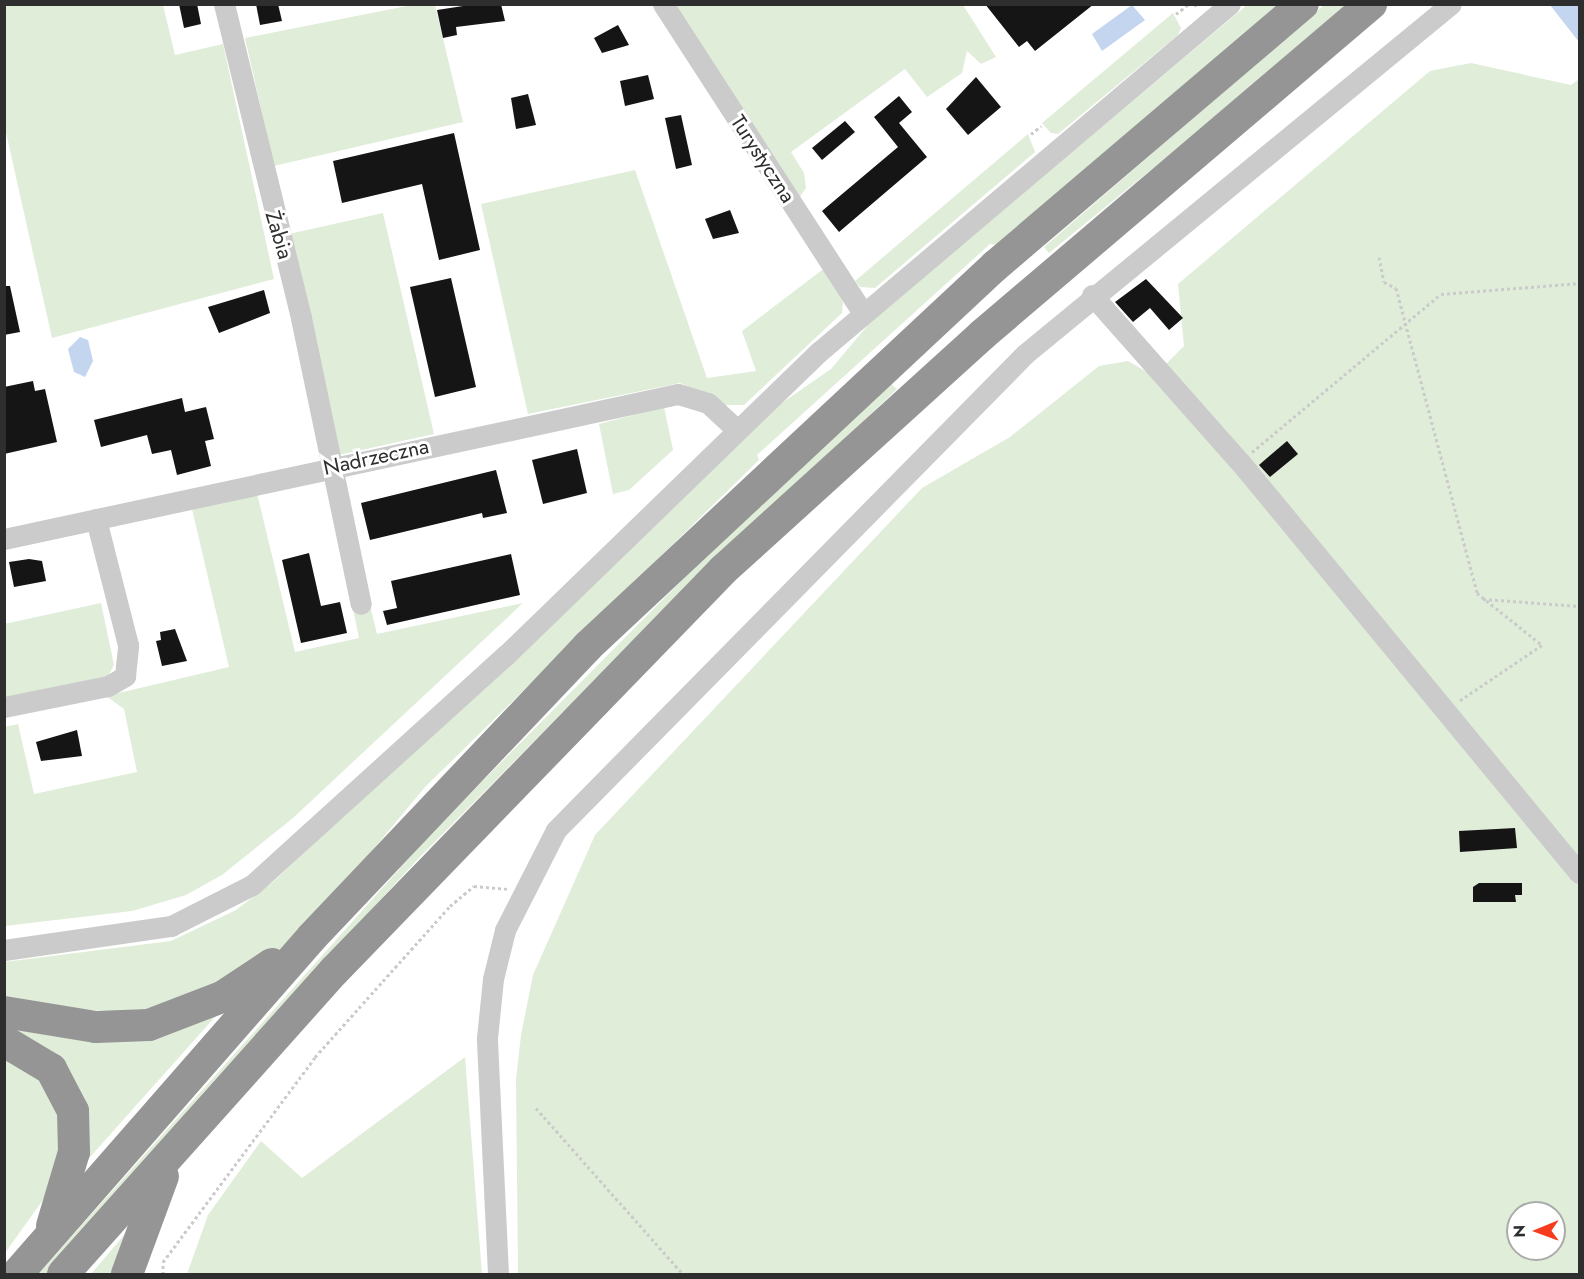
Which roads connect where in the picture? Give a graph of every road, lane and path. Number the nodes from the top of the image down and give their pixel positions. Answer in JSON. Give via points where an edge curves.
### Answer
{"nodes":[{"id":1,"x":224,"y":4,"type":"edge"},
{"id":2,"x":663,"y":4,"type":"edge"},
{"id":3,"x":1189,"y":4,"type":"edge"},
{"id":4,"x":1230,"y":4,"type":"edge"},
{"id":5,"x":1304,"y":4,"type":"edge"},
{"id":6,"x":1371,"y":4,"type":"edge"},
{"id":7,"x":1451,"y":4,"type":"edge"},
{"id":8,"x":1176,"y":14,"type":"dead end"},
{"id":9,"x":1041,"y":126,"type":"dead end"},
{"id":10,"x":1031,"y":134,"type":"dead end"},
{"id":11,"x":1379,"y":257,"type":"dead end"},
{"id":12,"x":1580,"y":283,"type":"edge"},
{"id":13,"x":1092,"y":295,"type":"junction"},
{"id":14,"x":863,"y":312,"type":"junction"},
{"id":15,"x":1405,"y":323,"type":"junction"},
{"id":16,"x":738,"y":430,"type":"junction"},
{"id":17,"x":1240,"y":462,"type":"junction"},
{"id":18,"x":328,"y":467,"type":"junction"},
{"id":19,"x":96,"y":519,"type":"junction"},
{"id":20,"x":4,"y":539,"type":"edge"},
{"id":21,"x":1481,"y":599,"type":"junction"},
{"id":22,"x":361,"y":604,"type":"dead end"},
{"id":23,"x":1580,"y":606,"type":"edge"},
{"id":24,"x":4,"y":707,"type":"edge"},
{"id":25,"x":1445,"y":710,"type":"junction"},
{"id":26,"x":1579,"y":873,"type":"edge"},
{"id":27,"x":521,"y":893,"type":"junction"},
{"id":28,"x":312,"y":937,"type":"junction"},
{"id":29,"x":4,"y":950,"type":"edge"},
{"id":30,"x":4,"y":1012,"type":"edge"},
{"id":31,"x":4,"y":1041,"type":"edge"},
{"id":32,"x":536,"y":1108,"type":"dead end"},
{"id":33,"x":177,"y":1148,"type":"junction"},
{"id":34,"x":51,"y":1233,"type":"junction"},
{"id":35,"x":17,"y":1275,"type":"edge"},
{"id":36,"x":63,"y":1275,"type":"edge"},
{"id":37,"x":128,"y":1275,"type":"edge"},
{"id":38,"x":162,"y":1275,"type":"edge"},
{"id":39,"x":498,"y":1275,"type":"edge"},
{"id":40,"x":683,"y":1275,"type":"edge"}],
"edges":[{"from":1,"to":18,"type":"street","name":"Żabia","via":[[301,318]]},
{"from":2,"to":14,"type":"street","name":"Turystyczna"},
{"from":3,"to":8,"type":"path"},
{"from":4,"to":14,"type":"street"},
{"from":5,"to":28,"type":"highway","via":[[995,266],[761,481],[588,646]]},
{"from":6,"to":33,"type":"highway","via":[[982,335],[723,570],[407,893]]},
{"from":7,"to":13,"type":"street","via":[[1243,179]]},
{"from":9,"to":10,"type":"path"},
{"from":11,"to":15,"type":"path","via":[[1384,282],[1396,288]]},
{"from":12,"to":15,"type":"path","via":[[1441,294]]},
{"from":13,"to":17,"type":"street"},
{"from":13,"to":27,"type":"street","via":[[952,425],[586,794],[556,830]]},
{"from":14,"to":16,"type":"street"},
{"from":15,"to":17,"type":"path"},
{"from":15,"to":21,"type":"path"},
{"from":16,"to":18,"type":"street","name":"Nadrzeczna","via":[[708,403],[678,394]]},
{"from":16,"to":29,"type":"street","via":[[506,655],[252,885],[171,926]]},
{"from":17,"to":25,"type":"street"},
{"from":18,"to":19,"type":"street","name":"Nadrzeczna"},
{"from":18,"to":22,"type":"street","name":"Żabia"},
{"from":19,"to":20,"type":"street","name":"Nadrzeczna"},
{"from":19,"to":24,"type":"street","via":[[128,645],[125,676],[108,686]]},
{"from":21,"to":23,"type":"path"},
{"from":21,"to":25,"type":"path","via":[[1542,645]]},
{"from":25,"to":26,"type":"street"},
{"from":27,"to":38,"type":"path","via":[[489,884],[474,886],[450,906],[315,1057],[163,1262]]},
{"from":27,"to":39,"type":"street","via":[[498,959],[487,1038]]},
{"from":28,"to":30,"type":"highway","via":[[222,997],[149,1025],[96,1027]]},
{"from":28,"to":34,"type":"highway"},
{"from":31,"to":34,"type":"highway","via":[[51,1069],[73,1111],[74,1152]]},
{"from":32,"to":40,"type":"path"},
{"from":33,"to":36,"type":"highway"},
{"from":33,"to":37,"type":"highway","via":[[150,1204]]},
{"from":34,"to":35,"type":"highway"}]}
